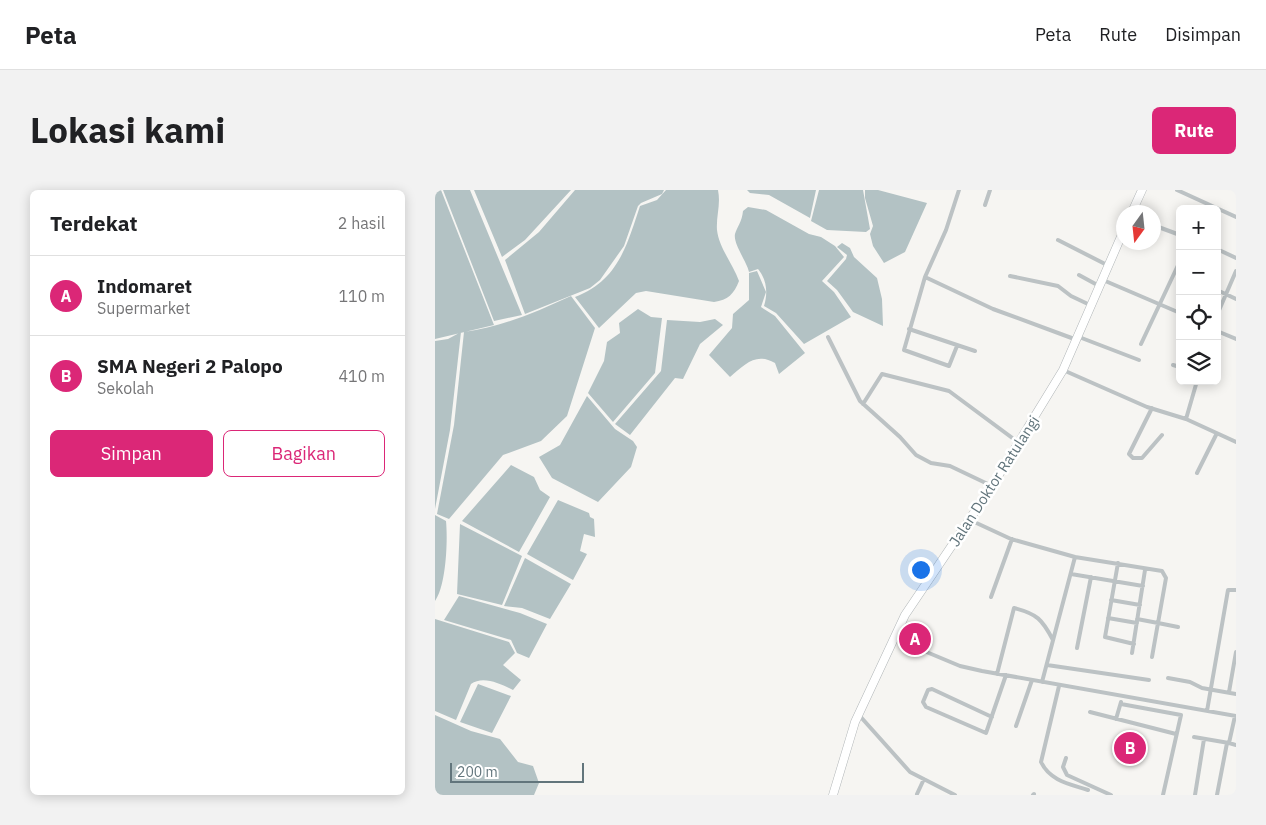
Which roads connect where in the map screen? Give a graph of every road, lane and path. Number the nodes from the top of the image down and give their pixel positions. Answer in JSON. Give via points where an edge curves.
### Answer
{"nodes":[{"id":1,"x":959,"y":190,"type":"edge"},
{"id":2,"x":990,"y":190,"type":"edge"},
{"id":3,"x":1142,"y":190,"type":"edge"},
{"id":4,"x":1177,"y":190,"type":"edge"},
{"id":5,"x":1206,"y":202,"type":"junction"},
{"id":6,"x":985,"y":205,"type":"dead end"},
{"id":7,"x":1135,"y":205,"type":"edge"},
{"id":8,"x":1205,"y":205,"type":"edge"},
{"id":9,"x":1236,"y":217,"type":"edge"},
{"id":10,"x":1161,"y":228,"type":"edge"},
{"id":11,"x":1176,"y":234,"type":"edge"},
{"id":12,"x":1058,"y":240,"type":"dead end"},
{"id":13,"x":1116,"y":249,"type":"edge"},
{"id":14,"x":1221,"y":250,"type":"edge"},
{"id":15,"x":1236,"y":258,"type":"edge"},
{"id":16,"x":1109,"y":266,"type":"junction"},
{"id":17,"x":1236,"y":271,"type":"edge"},
{"id":18,"x":1176,"y":274,"type":"edge"},
{"id":19,"x":1079,"y":275,"type":"dead end"},
{"id":20,"x":1010,"y":276,"type":"dead end"},
{"id":21,"x":925,"y":277,"type":"junction"},
{"id":22,"x":1102,"y":283,"type":"junction"},
{"id":23,"x":1221,"y":292,"type":"edge"},
{"id":24,"x":1226,"y":294,"type":"junction"},
{"id":25,"x":1236,"y":299,"type":"edge"},
{"id":26,"x":1160,"y":304,"type":"junction"},
{"id":27,"x":1093,"y":306,"type":"junction"},
{"id":28,"x":1221,"y":306,"type":"edge"},
{"id":29,"x":1176,"y":311,"type":"edge"},
{"id":30,"x":909,"y":329,"type":"junction"},
{"id":31,"x":1221,"y":333,"type":"edge"},
{"id":32,"x":828,"y":337,"type":"dead end"},
{"id":33,"x":1078,"y":339,"type":"junction"},
{"id":34,"x":1236,"y":339,"type":"edge"},
{"id":35,"x":1141,"y":344,"type":"dead end"},
{"id":36,"x":957,"y":346,"type":"junction"},
{"id":37,"x":975,"y":351,"type":"dead end"},
{"id":38,"x":1139,"y":360,"type":"dead end"},
{"id":39,"x":1173,"y":365,"type":"dead end"},
{"id":40,"x":1176,"y":366,"type":"edge"},
{"id":41,"x":1063,"y":370,"type":"junction"},
{"id":42,"x":1196,"y":385,"type":"edge"},
{"id":43,"x":863,"y":404,"type":"junction"},
{"id":44,"x":1152,"y":408,"type":"junction"},
{"id":45,"x":1186,"y":419,"type":"junction"},
{"id":46,"x":1162,"y":435,"type":"dead end"},
{"id":47,"x":1216,"y":435,"type":"junction"},
{"id":48,"x":1236,"y":442,"type":"edge"},
{"id":49,"x":1019,"y":443,"type":"junction"},
{"id":50,"x":1197,"y":473,"type":"dead end"},
{"id":51,"x":992,"y":486,"type":"junction"},
{"id":52,"x":970,"y":520,"type":"junction"},
{"id":53,"x":1012,"y":539,"type":"junction"},
{"id":54,"x":1075,"y":558,"type":"junction"},
{"id":55,"x":1118,"y":563,"type":"junction"},
{"id":56,"x":1145,"y":570,"type":"junction"},
{"id":57,"x":1071,"y":574,"type":"junction"},
{"id":58,"x":1091,"y":577,"type":"junction"},
{"id":59,"x":1115,"y":581,"type":"junction"},
{"id":60,"x":1143,"y":586,"type":"junction"},
{"id":61,"x":1236,"y":590,"type":"edge"},
{"id":62,"x":991,"y":597,"type":"dead end"},
{"id":63,"x":1111,"y":600,"type":"junction"},
{"id":64,"x":1140,"y":605,"type":"junction"},
{"id":65,"x":1108,"y":618,"type":"junction"},
{"id":66,"x":1137,"y":621,"type":"junction"},
{"id":67,"x":1158,"y":623,"type":"junction"},
{"id":68,"x":1178,"y":627,"type":"dead end"},
{"id":69,"x":893,"y":638,"type":"junction"},
{"id":70,"x":1053,"y":640,"type":"junction"},
{"id":71,"x":1133,"y":644,"type":"junction"},
{"id":72,"x":1077,"y":648,"type":"dead end"},
{"id":73,"x":1236,"y":652,"type":"edge"},
{"id":74,"x":1132,"y":653,"type":"dead end"},
{"id":75,"x":1152,"y":656,"type":"dead end"},
{"id":76,"x":1047,"y":665,"type":"junction"},
{"id":77,"x":997,"y":674,"type":"junction"},
{"id":78,"x":1007,"y":675,"type":"junction"},
{"id":79,"x":1168,"y":678,"type":"dead end"},
{"id":80,"x":1032,"y":680,"type":"junction"},
{"id":81,"x":1149,"y":680,"type":"dead end"},
{"id":82,"x":1042,"y":682,"type":"junction"},
{"id":83,"x":1059,"y":686,"type":"junction"},
{"id":84,"x":1211,"y":690,"type":"junction"},
{"id":85,"x":1229,"y":692,"type":"junction"},
{"id":86,"x":1236,"y":694,"type":"edge"},
{"id":87,"x":1123,"y":697,"type":"junction"},
{"id":88,"x":1121,"y":704,"type":"junction"},
{"id":89,"x":1182,"y":707,"type":"junction"},
{"id":90,"x":1207,"y":711,"type":"junction"},
{"id":91,"x":1090,"y":712,"type":"dead end"},
{"id":92,"x":859,"y":715,"type":"junction"},
{"id":93,"x":1181,"y":715,"type":"junction"},
{"id":94,"x":1236,"y":716,"type":"edge"},
{"id":95,"x":992,"y":717,"type":"junction"},
{"id":96,"x":1116,"y":719,"type":"junction"},
{"id":97,"x":1016,"y":726,"type":"dead end"},
{"id":98,"x":1176,"y":734,"type":"junction"},
{"id":99,"x":1194,"y":737,"type":"dead end"},
{"id":100,"x":1204,"y":739,"type":"junction"},
{"id":101,"x":1228,"y":743,"type":"junction"},
{"id":102,"x":1236,"y":745,"type":"edge"},
{"id":103,"x":1066,"y":758,"type":"dead end"},
{"id":104,"x":924,"y":780,"type":"junction"},
{"id":105,"x":1088,"y":790,"type":"dead end"},
{"id":106,"x":917,"y":794,"type":"edge"},
{"id":107,"x":833,"y":795,"type":"edge"},
{"id":108,"x":955,"y":795,"type":"edge"},
{"id":109,"x":1111,"y":795,"type":"edge"},
{"id":110,"x":1163,"y":795,"type":"edge"},
{"id":111,"x":1195,"y":795,"type":"edge"},
{"id":112,"x":1217,"y":795,"type":"edge"}],
"edges":[{"from":1,"to":21,"type":"street"},
{"from":2,"to":6,"type":"street"},
{"from":3,"to":7,"type":"highway"},
{"from":4,"to":5,"type":"street"},
{"from":5,"to":8,"type":"street"},
{"from":5,"to":9,"type":"street"},
{"from":10,"to":11,"type":"street"},
{"from":12,"to":16,"type":"street"},
{"from":13,"to":16,"type":"highway","name":"Jalan Doktor Ratulangi"},
{"from":14,"to":15,"type":"street"},
{"from":16,"to":22,"type":"highway","name":"Jalan Doktor Ratulangi"},
{"from":17,"to":24,"type":"street"},
{"from":18,"to":26,"type":"street"},
{"from":19,"to":22,"type":"street"},
{"from":20,"to":27,"type":"street","via":[[1058,286]]},
{"from":21,"to":30,"type":"street"},
{"from":21,"to":33,"type":"street","via":[[993,309]]},
{"from":22,"to":26,"type":"street"},
{"from":22,"to":27,"type":"highway","name":"Jalan Doktor Ratulangi"},
{"from":23,"to":24,"type":"street"},
{"from":24,"to":25,"type":"street"},
{"from":24,"to":28,"type":"street"},
{"from":26,"to":29,"type":"street"},
{"from":26,"to":35,"type":"street"},
{"from":27,"to":33,"type":"highway","name":"Jalan Doktor Ratulangi"},
{"from":30,"to":36,"type":"street"},
{"from":30,"to":36,"type":"street","via":[[904,350],[925,358],[950,366]]},
{"from":31,"to":34,"type":"street"},
{"from":32,"to":43,"type":"street"},
{"from":33,"to":38,"type":"street"},
{"from":33,"to":41,"type":"highway","name":"Jalan Doktor Ratulangi"},
{"from":36,"to":37,"type":"street"},
{"from":39,"to":40,"type":"street"},
{"from":41,"to":44,"type":"street"},
{"from":41,"to":49,"type":"highway","name":"Jalan Doktor Ratulangi"},
{"from":42,"to":45,"type":"street"},
{"from":43,"to":49,"type":"street","via":[[882,374],[949,392]]},
{"from":43,"to":51,"type":"street","via":[[921,459],[951,466]]},
{"from":44,"to":45,"type":"street"},
{"from":44,"to":46,"type":"street","via":[[1129,454],[1133,458],[1141,458]]},
{"from":45,"to":47,"type":"street"},
{"from":47,"to":48,"type":"street"},
{"from":47,"to":50,"type":"street"},
{"from":49,"to":51,"type":"highway","name":"Jalan Doktor Ratulangi"},
{"from":51,"to":52,"type":"highway","name":"Jalan Doktor Ratulangi"},
{"from":52,"to":53,"type":"street"},
{"from":52,"to":69,"type":"highway","name":"Jalan Doktor Ratulangi","via":[[928,579]]},
{"from":53,"to":54,"type":"street"},
{"from":53,"to":62,"type":"street"},
{"from":54,"to":55,"type":"street"},
{"from":54,"to":57,"type":"street"},
{"from":55,"to":56,"type":"street"},
{"from":55,"to":59,"type":"street"},
{"from":56,"to":60,"type":"street"},
{"from":56,"to":67,"type":"street","via":[[1165,573]]},
{"from":57,"to":58,"type":"street"},
{"from":57,"to":70,"type":"street"},
{"from":58,"to":59,"type":"street"},
{"from":58,"to":72,"type":"street"},
{"from":59,"to":60,"type":"street"},
{"from":59,"to":63,"type":"street"},
{"from":60,"to":64,"type":"street"},
{"from":61,"to":84,"type":"street","via":[[1228,590]]},
{"from":63,"to":64,"type":"street"},
{"from":63,"to":65,"type":"street"},
{"from":64,"to":66,"type":"street"},
{"from":65,"to":66,"type":"street"},
{"from":65,"to":71,"type":"street","via":[[1105,636]]},
{"from":66,"to":67,"type":"street"},
{"from":66,"to":71,"type":"street"},
{"from":67,"to":68,"type":"street"},
{"from":67,"to":75,"type":"street"},
{"from":69,"to":77,"type":"street","via":[[961,666]]},
{"from":69,"to":92,"type":"highway","name":"Jalan Doktor Ratulangi"},
{"from":70,"to":76,"type":"street"},
{"from":70,"to":77,"type":"street","via":[[1044,623],[1033,613],[1014,608]]},
{"from":71,"to":74,"type":"street"},
{"from":73,"to":85,"type":"street"},
{"from":76,"to":81,"type":"street"},
{"from":76,"to":82,"type":"street"},
{"from":77,"to":78,"type":"street"},
{"from":78,"to":80,"type":"street"},
{"from":78,"to":95,"type":"street"},
{"from":79,"to":84,"type":"street"},
{"from":80,"to":82,"type":"street"},
{"from":80,"to":97,"type":"street"},
{"from":82,"to":83,"type":"street"},
{"from":83,"to":87,"type":"street"},
{"from":83,"to":105,"type":"street","via":[[1041,762],[1056,779]]},
{"from":84,"to":85,"type":"street"},
{"from":84,"to":90,"type":"street"},
{"from":85,"to":86,"type":"street"},
{"from":87,"to":88,"type":"street"},
{"from":87,"to":89,"type":"street"},
{"from":88,"to":93,"type":"street"},
{"from":88,"to":96,"type":"street"},
{"from":89,"to":90,"type":"street"},
{"from":89,"to":93,"type":"street"},
{"from":90,"to":94,"type":"street"},
{"from":91,"to":96,"type":"street"},
{"from":92,"to":104,"type":"street","via":[[907,769]]},
{"from":92,"to":107,"type":"highway","name":"Jalan Doktor Ratulangi"},
{"from":93,"to":98,"type":"street"},
{"from":94,"to":101,"type":"street"},
{"from":95,"to":95,"type":"street","via":[[985,733],[926,707],[923,702],[928,690],[933,689]]},
{"from":96,"to":98,"type":"street"},
{"from":98,"to":110,"type":"street"},
{"from":99,"to":100,"type":"street"},
{"from":100,"to":101,"type":"street"},
{"from":100,"to":111,"type":"street"},
{"from":101,"to":102,"type":"street"},
{"from":101,"to":112,"type":"street"},
{"from":103,"to":109,"type":"street","via":[[1063,767],[1067,775]]},
{"from":104,"to":106,"type":"street"},
{"from":104,"to":108,"type":"street"}]}
